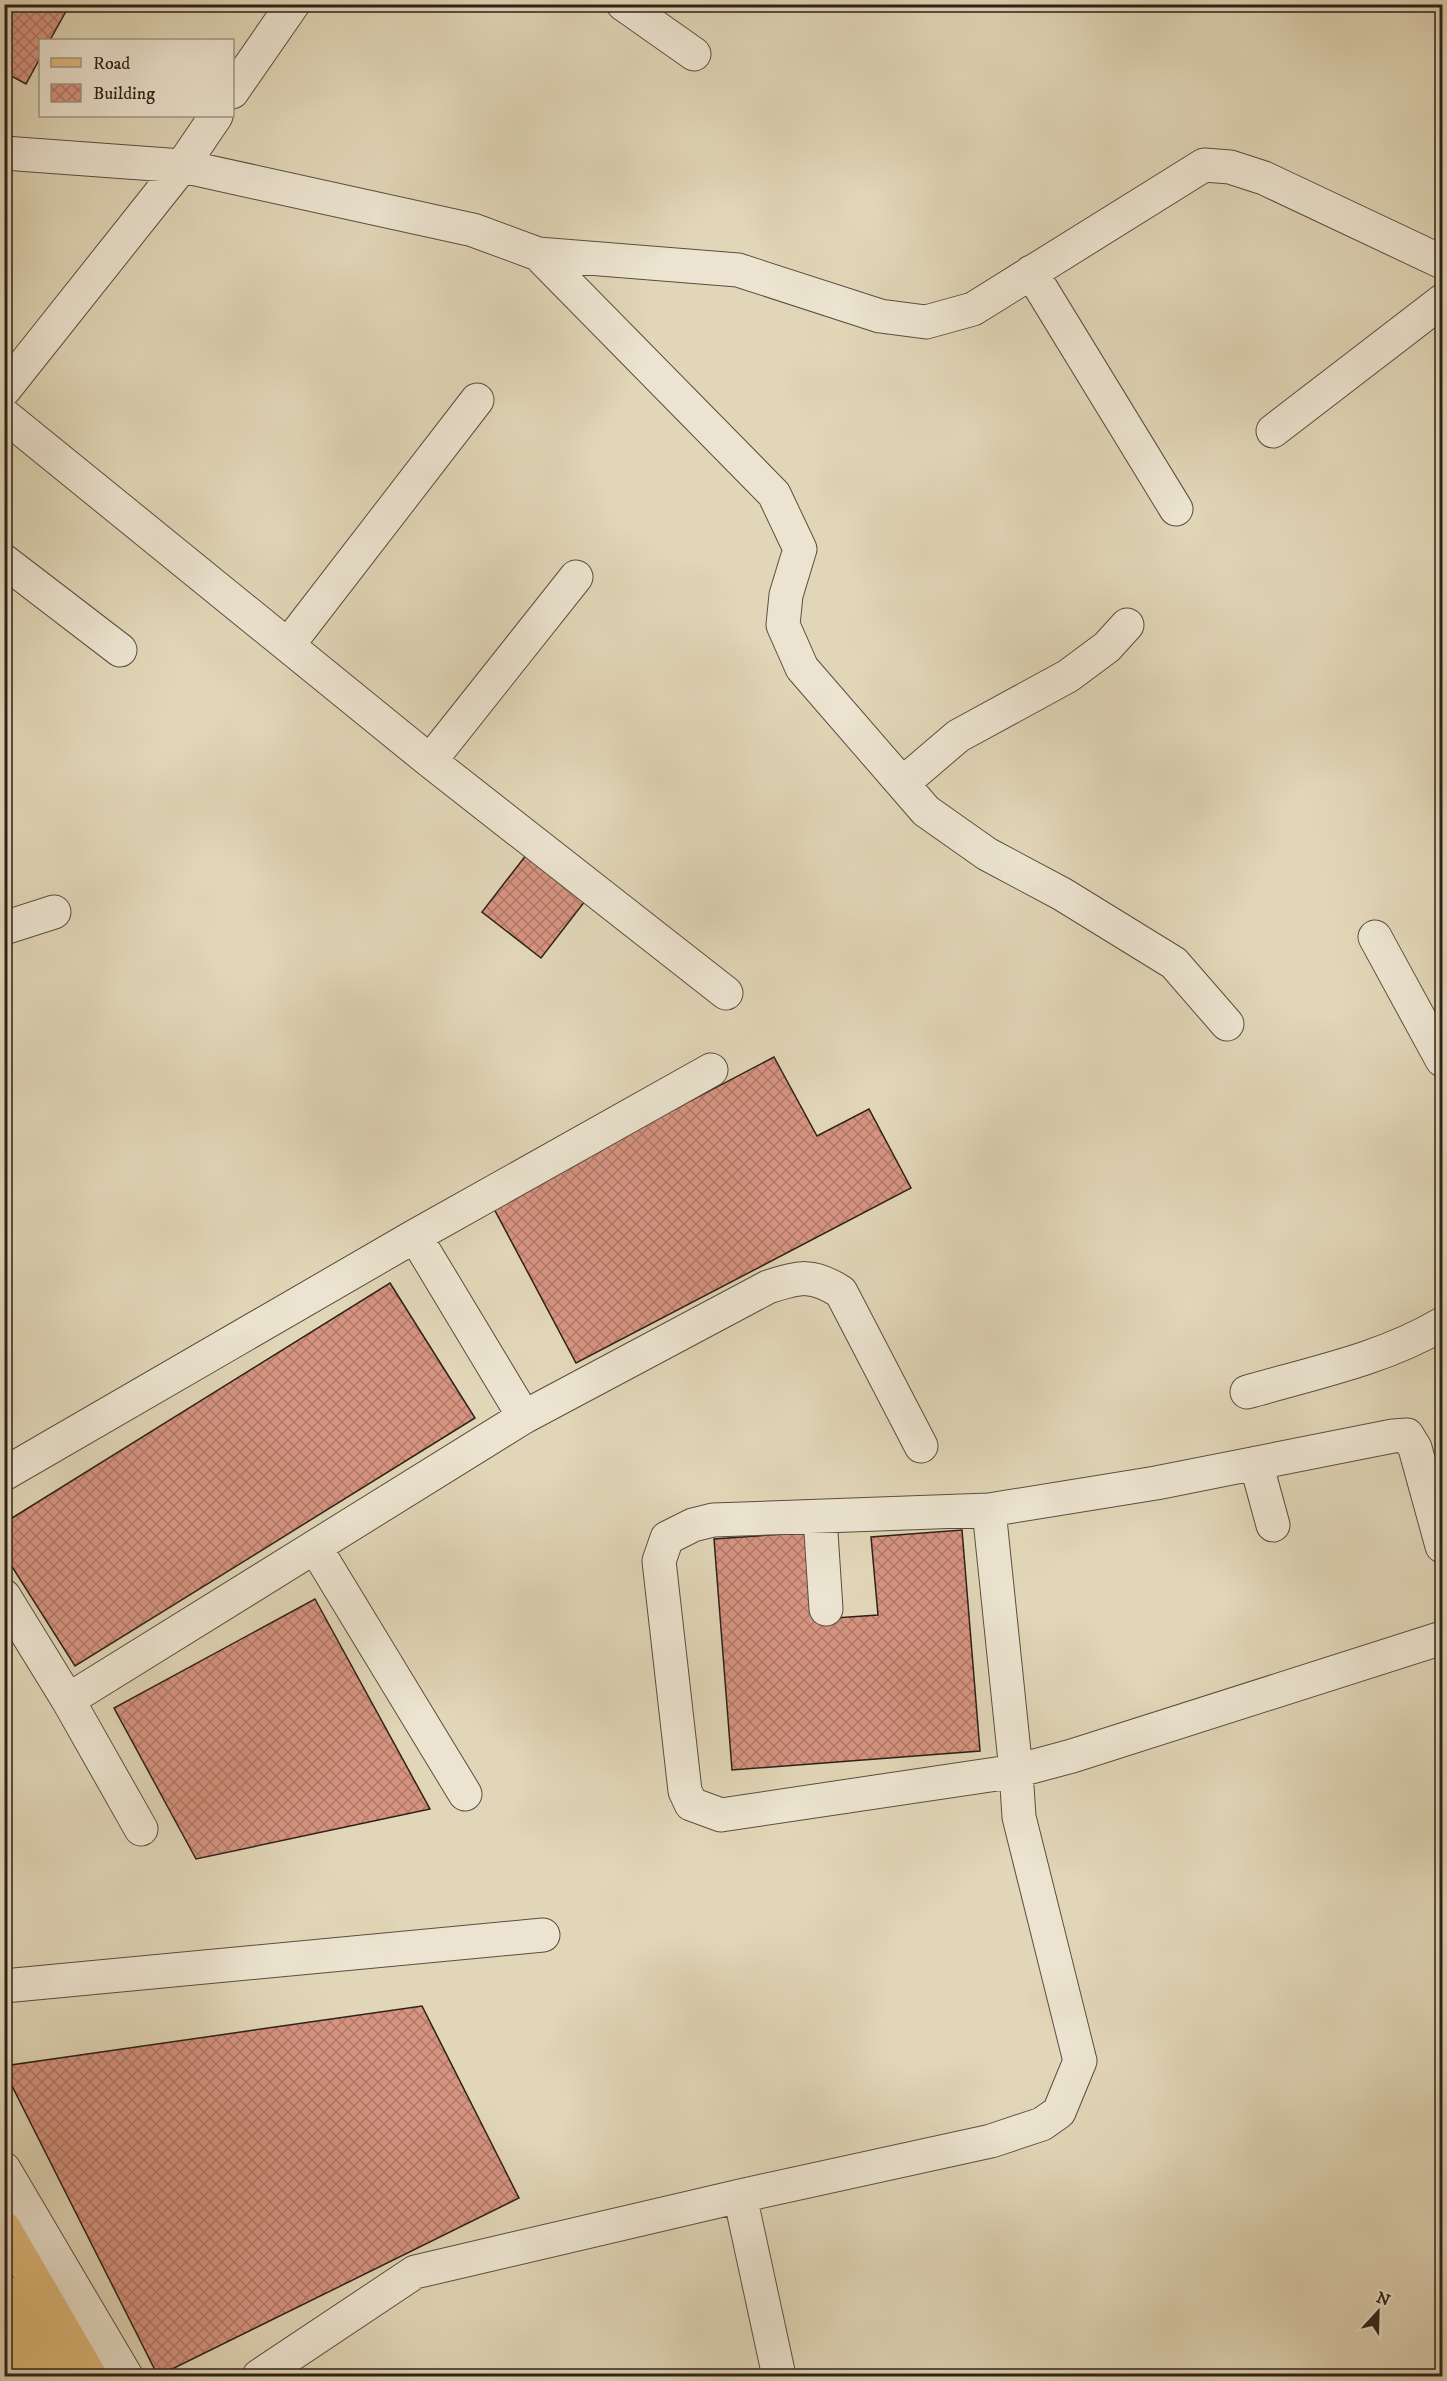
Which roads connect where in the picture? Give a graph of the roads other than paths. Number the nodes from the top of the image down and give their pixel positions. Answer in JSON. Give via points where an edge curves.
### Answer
{"nodes":[{"id":1,"x":293,"y":4,"type":"edge"},
{"id":2,"x":623,"y":4,"type":"edge"},
{"id":3,"x":694,"y":54,"type":"dead end"},
{"id":4,"x":234,"y":89,"type":"edge"},
{"id":5,"x":215,"y":117,"type":"edge"},
{"id":6,"x":4,"y":153,"type":"edge"},
{"id":7,"x":182,"y":166,"type":"junction"},
{"id":8,"x":538,"y":254,"type":"junction"},
{"id":9,"x":1443,"y":262,"type":"edge"},
{"id":10,"x":1031,"y":272,"type":"junction"},
{"id":11,"x":1443,"y":301,"type":"edge"},
{"id":12,"x":4,"y":390,"type":"edge"},
{"id":13,"x":477,"y":400,"type":"dead end"},
{"id":14,"x":4,"y":415,"type":"edge"},
{"id":15,"x":1273,"y":431,"type":"dead end"},
{"id":16,"x":1176,"y":509,"type":"dead end"},
{"id":17,"x":4,"y":561,"type":"edge"},
{"id":18,"x":576,"y":577,"type":"dead end"},
{"id":19,"x":1127,"y":625,"type":"dead end"},
{"id":20,"x":288,"y":645,"type":"junction"},
{"id":21,"x":120,"y":650,"type":"dead end"},
{"id":22,"x":430,"y":761,"type":"junction"},
{"id":23,"x":903,"y":783,"type":"junction"},
{"id":24,"x":54,"y":912,"type":"dead end"},
{"id":25,"x":4,"y":928,"type":"edge"},
{"id":26,"x":1375,"y":938,"type":"dead end"},
{"id":27,"x":726,"y":993,"type":"dead end"},
{"id":28,"x":1227,"y":1024,"type":"dead end"},
{"id":29,"x":1443,"y":1060,"type":"edge"},
{"id":30,"x":711,"y":1070,"type":"dead end"},
{"id":31,"x":415,"y":1236,"type":"junction"},
{"id":32,"x":1443,"y":1324,"type":"edge"},
{"id":33,"x":1247,"y":1392,"type":"dead end"},
{"id":34,"x":524,"y":1417,"type":"junction"},
{"id":35,"x":921,"y":1446,"type":"dead end"},
{"id":36,"x":1256,"y":1462,"type":"junction"},
{"id":37,"x":4,"y":1474,"type":"edge"},
{"id":38,"x":989,"y":1510,"type":"junction"},
{"id":39,"x":820,"y":1517,"type":"junction"},
{"id":40,"x":1274,"y":1525,"type":"dead end"},
{"id":41,"x":1443,"y":1546,"type":"edge"},
{"id":42,"x":315,"y":1547,"type":"junction"},
{"id":43,"x":7,"y":1606,"type":"edge"},
{"id":44,"x":826,"y":1609,"type":"dead end"},
{"id":45,"x":1443,"y":1638,"type":"edge"},
{"id":46,"x":68,"y":1700,"type":"junction"},
{"id":47,"x":1016,"y":1771,"type":"junction"},
{"id":48,"x":465,"y":1794,"type":"dead end"},
{"id":49,"x":141,"y":1829,"type":"dead end"},
{"id":50,"x":543,"y":1935,"type":"dead end"},
{"id":51,"x":4,"y":1986,"type":"edge"},
{"id":52,"x":4,"y":2169,"type":"edge"},
{"id":53,"x":740,"y":2196,"type":"junction"},
{"id":54,"x":4,"y":2228,"type":"edge"},
{"id":55,"x":4,"y":2291,"type":"edge"},
{"id":56,"x":4,"y":2331,"type":"edge"},
{"id":57,"x":31,"y":2376,"type":"edge"},
{"id":58,"x":56,"y":2376,"type":"edge"},
{"id":59,"x":90,"y":2376,"type":"edge"},
{"id":60,"x":126,"y":2376,"type":"edge"},
{"id":61,"x":259,"y":2376,"type":"edge"},
{"id":62,"x":779,"y":2376,"type":"edge"}],
"edges":[{"from":1,"to":4,"type":"street"},
{"from":2,"to":3,"type":"street"},
{"from":5,"to":7,"type":"street"},
{"from":6,"to":7,"type":"street"},
{"from":7,"to":8,"type":"street","via":[[473,230]]},
{"from":7,"to":12,"type":"street"},
{"from":8,"to":10,"type":"street","via":[[738,270],[880,316],[926,322],[973,309]]},
{"from":8,"to":23,"type":"street","via":[[774,494],[800,549],[786,595],[783,625],[802,668]]},
{"from":9,"to":10,"type":"street","via":[[1264,178],[1230,166],[1204,165]]},
{"from":10,"to":16,"type":"street"},
{"from":11,"to":15,"type":"street"},
{"from":13,"to":20,"type":"street"},
{"from":14,"to":20,"type":"street"},
{"from":17,"to":21,"type":"street"},
{"from":18,"to":22,"type":"street"},
{"from":19,"to":23,"type":"street","via":[[1107,647],[1068,676],[958,736]]},
{"from":20,"to":22,"type":"street"},
{"from":22,"to":27,"type":"street"},
{"from":23,"to":28,"type":"street","via":[[926,811],[987,854],[1062,894],[1174,963]]},
{"from":24,"to":25,"type":"street"},
{"from":26,"to":29,"type":"street"},
{"from":30,"to":31,"type":"street"},
{"from":31,"to":34,"type":"street"},
{"from":31,"to":37,"type":"street"},
{"from":32,"to":33,"type":"street","via":[[1414,1340],[1353,1362]]},
{"from":34,"to":35,"type":"street","via":[[768,1287],[801,1277],[824,1281],[841,1292]]},
{"from":34,"to":42,"type":"street"},
{"from":36,"to":38,"type":"street"},
{"from":36,"to":40,"type":"street"},
{"from":36,"to":41,"type":"street","via":[[1407,1435],[1415,1448]]},
{"from":38,"to":39,"type":"street"},
{"from":38,"to":47,"type":"street"},
{"from":39,"to":44,"type":"street"},
{"from":39,"to":47,"type":"street","via":[[713,1520],[667,1538],[659,1561],[685,1791],[691,1804],[711,1814],[730,1814]]},
{"from":42,"to":46,"type":"street"},
{"from":42,"to":48,"type":"street"},
{"from":43,"to":46,"type":"street"},
{"from":45,"to":47,"type":"street"},
{"from":46,"to":49,"type":"street"},
{"from":47,"to":53,"type":"street","via":[[1019,1817],[1080,2061],[1059,2112],[1042,2124],[991,2141]]},
{"from":50,"to":51,"type":"street"},
{"from":52,"to":60,"type":"street"},
{"from":53,"to":61,"type":"street","via":[[415,2272]]},
{"from":53,"to":62,"type":"street"},
{"from":54,"to":59,"type":"main road"},
{"from":55,"to":58,"type":"main road"},
{"from":56,"to":57,"type":"main road"}]}
